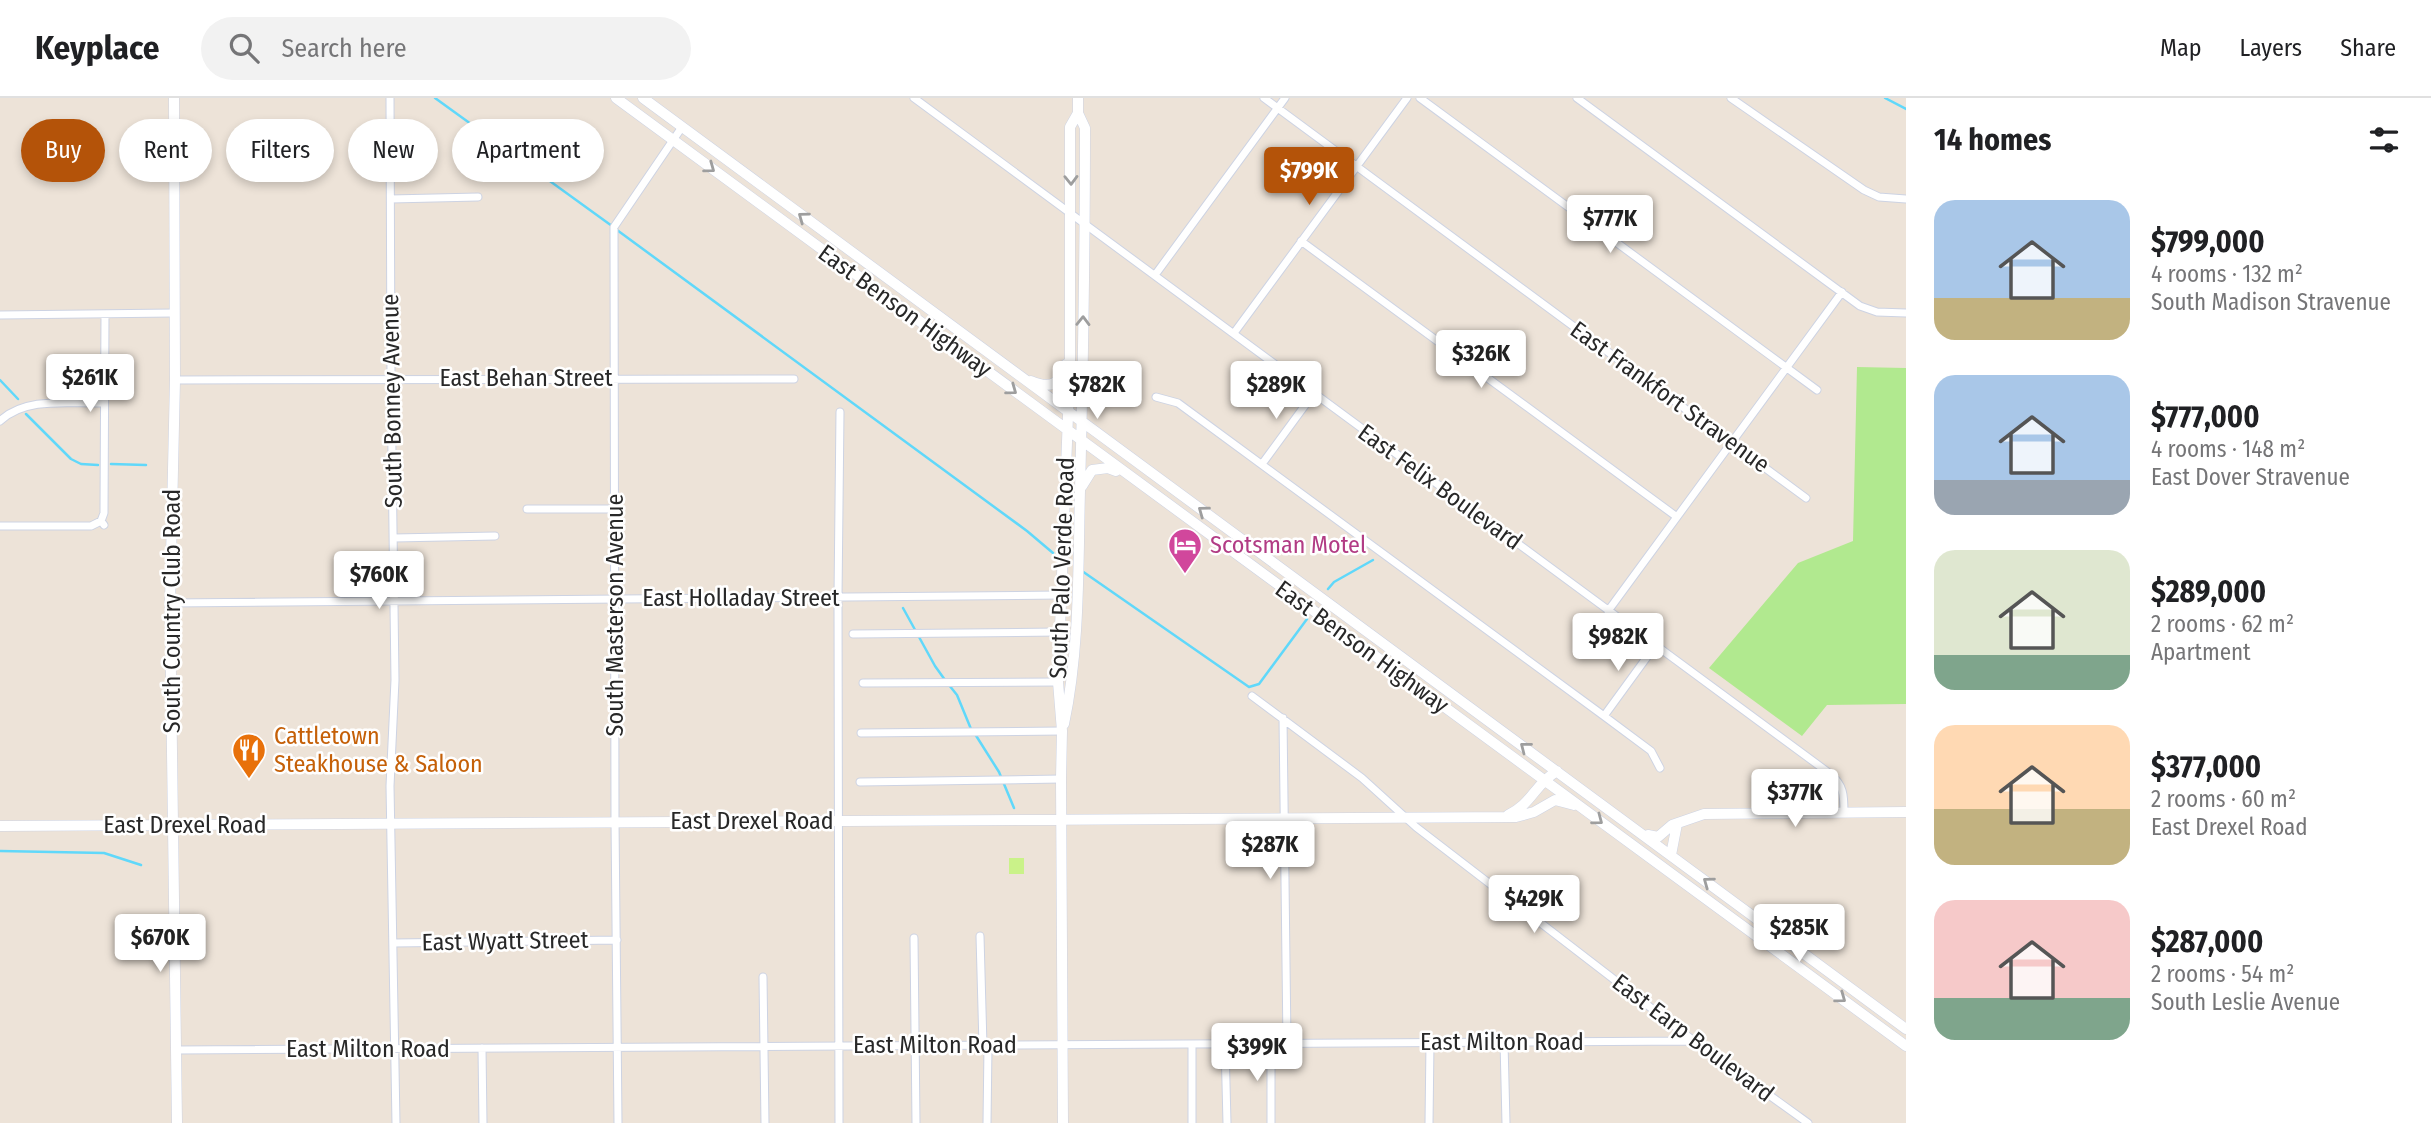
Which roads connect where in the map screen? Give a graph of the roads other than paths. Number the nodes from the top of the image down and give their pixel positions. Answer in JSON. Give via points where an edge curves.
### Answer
{"nodes":[{"id":1,"x":174,"y":98,"type":"edge"},
{"id":2,"x":390,"y":98,"type":"edge"},
{"id":3,"x":616,"y":98,"type":"edge"},
{"id":4,"x":643,"y":98,"type":"edge"},
{"id":5,"x":914,"y":98,"type":"edge"},
{"id":6,"x":1078,"y":98,"type":"edge"},
{"id":7,"x":1264,"y":98,"type":"edge"},
{"id":8,"x":1285,"y":98,"type":"edge"},
{"id":9,"x":1407,"y":98,"type":"edge"},
{"id":10,"x":1420,"y":98,"type":"edge"},
{"id":11,"x":1577,"y":98,"type":"edge"},
{"id":12,"x":1731,"y":98,"type":"edge"},
{"id":13,"x":1278,"y":109,"type":"junction"},
{"id":14,"x":1078,"y":113,"type":"junction"},
{"id":15,"x":682,"y":127,"type":"junction"},
{"id":16,"x":673,"y":141,"type":"junction"},
{"id":17,"x":1356,"y":166,"type":"junction"},
{"id":18,"x":478,"y":197,"type":"dead end"},
{"id":19,"x":391,"y":199,"type":"junction"},
{"id":20,"x":1906,"y":199,"type":"edge"},
{"id":21,"x":1071,"y":213,"type":"junction"},
{"id":22,"x":1085,"y":223,"type":"junction"},
{"id":23,"x":1301,"y":241,"type":"junction"},
{"id":24,"x":850,"y":252,"type":"junction"},
{"id":25,"x":842,"y":265,"type":"junction"},
{"id":26,"x":1154,"y":275,"type":"junction"},
{"id":27,"x":1842,"y":292,"type":"junction"},
{"id":28,"x":173,"y":313,"type":"junction"},
{"id":29,"x":1906,"y":313,"type":"edge"},
{"id":30,"x":0,"y":315,"type":"edge"},
{"id":31,"x":105,"y":315,"type":"junction"},
{"id":32,"x":1234,"y":333,"type":"junction"},
{"id":33,"x":1070,"y":351,"type":"junction"},
{"id":34,"x":1787,"y":368,"type":"junction"},
{"id":35,"x":1021,"y":377,"type":"junction"},
{"id":36,"x":615,"y":378,"type":"junction"},
{"id":37,"x":391,"y":379,"type":"junction"},
{"id":38,"x":794,"y":379,"type":"dead end"},
{"id":39,"x":175,"y":380,"type":"junction"},
{"id":40,"x":1817,"y":390,"type":"dead end"},
{"id":41,"x":1314,"y":394,"type":"junction"},
{"id":42,"x":1156,"y":397,"type":"dead end"},
{"id":43,"x":104,"y":403,"type":"junction"},
{"id":44,"x":840,"y":412,"type":"dead end"},
{"id":45,"x":1068,"y":412,"type":"junction"},
{"id":46,"x":0,"y":421,"type":"edge"},
{"id":47,"x":1082,"y":422,"type":"junction"},
{"id":48,"x":1066,"y":430,"type":"junction"},
{"id":49,"x":1081,"y":440,"type":"junction"},
{"id":50,"x":1732,"y":443,"type":"junction"},
{"id":51,"x":1262,"y":464,"type":"junction"},
{"id":52,"x":1137,"y":481,"type":"junction"},
{"id":53,"x":1079,"y":493,"type":"junction"},
{"id":54,"x":1806,"y":498,"type":"dead end"},
{"id":55,"x":527,"y":509,"type":"dead end"},
{"id":56,"x":616,"y":509,"type":"junction"},
{"id":57,"x":1677,"y":517,"type":"junction"},
{"id":58,"x":0,"y":526,"type":"edge"},
{"id":59,"x":495,"y":537,"type":"dead end"},
{"id":60,"x":394,"y":538,"type":"junction"},
{"id":61,"x":1060,"y":595,"type":"junction"},
{"id":62,"x":838,"y":597,"type":"junction"},
{"id":63,"x":616,"y":599,"type":"junction"},
{"id":64,"x":393,"y":601,"type":"junction"},
{"id":65,"x":170,"y":603,"type":"junction"},
{"id":66,"x":1608,"y":611,"type":"junction"},
{"id":67,"x":1059,"y":632,"type":"junction"},
{"id":68,"x":853,"y":634,"type":"dead end"},
{"id":69,"x":1655,"y":646,"type":"junction"},
{"id":70,"x":1058,"y":682,"type":"junction"},
{"id":71,"x":863,"y":683,"type":"dead end"},
{"id":72,"x":1252,"y":696,"type":"dead end"},
{"id":73,"x":1604,"y":716,"type":"junction"},
{"id":74,"x":1283,"y":718,"type":"junction"},
{"id":75,"x":1062,"y":731,"type":"junction"},
{"id":76,"x":861,"y":733,"type":"dead end"},
{"id":77,"x":1660,"y":768,"type":"dead end"},
{"id":78,"x":1556,"y":771,"type":"junction"},
{"id":79,"x":1060,"y":779,"type":"junction"},
{"id":80,"x":1543,"y":779,"type":"junction"},
{"id":81,"x":860,"y":782,"type":"dead end"},
{"id":82,"x":1579,"y":806,"type":"junction"},
{"id":83,"x":1844,"y":813,"type":"junction"},
{"id":84,"x":1906,"y":813,"type":"edge"},
{"id":85,"x":1283,"y":816,"type":"junction"},
{"id":86,"x":1505,"y":816,"type":"junction"},
{"id":87,"x":1402,"y":817,"type":"junction"},
{"id":88,"x":1061,"y":818,"type":"junction"},
{"id":89,"x":615,"y":821,"type":"junction"},
{"id":90,"x":839,"y":822,"type":"junction"},
{"id":91,"x":392,"y":823,"type":"junction"},
{"id":92,"x":1677,"y":824,"type":"junction"},
{"id":93,"x":172,"y":825,"type":"junction"},
{"id":94,"x":0,"y":826,"type":"edge"},
{"id":95,"x":1641,"y":833,"type":"junction"},
{"id":96,"x":1671,"y":855,"type":"junction"},
{"id":97,"x":980,"y":936,"type":"dead end"},
{"id":98,"x":914,"y":938,"type":"dead end"},
{"id":99,"x":617,"y":940,"type":"junction"},
{"id":100,"x":1788,"y":942,"type":"junction"},
{"id":101,"x":394,"y":943,"type":"junction"},
{"id":102,"x":1774,"y":950,"type":"junction"},
{"id":103,"x":763,"y":977,"type":"dead end"},
{"id":104,"x":1904,"y":1026,"type":"edge"},
{"id":105,"x":1694,"y":1041,"type":"junction"},
{"id":106,"x":1504,"y":1042,"type":"junction"},
{"id":107,"x":1271,"y":1043,"type":"junction"},
{"id":108,"x":1287,"y":1043,"type":"junction"},
{"id":109,"x":1430,"y":1043,"type":"junction"},
{"id":110,"x":1192,"y":1044,"type":"junction"},
{"id":111,"x":1225,"y":1044,"type":"junction"},
{"id":112,"x":764,"y":1045,"type":"junction"},
{"id":113,"x":839,"y":1045,"type":"junction"},
{"id":114,"x":1061,"y":1045,"type":"junction"},
{"id":115,"x":915,"y":1046,"type":"junction"},
{"id":116,"x":986,"y":1046,"type":"junction"},
{"id":117,"x":1906,"y":1046,"type":"edge"},
{"id":118,"x":482,"y":1048,"type":"junction"},
{"id":119,"x":617,"y":1048,"type":"junction"},
{"id":120,"x":396,"y":1049,"type":"junction"},
{"id":121,"x":177,"y":1050,"type":"junction"},
{"id":122,"x":177,"y":1123,"type":"edge"},
{"id":123,"x":396,"y":1123,"type":"edge"},
{"id":124,"x":483,"y":1123,"type":"edge"},
{"id":125,"x":618,"y":1123,"type":"edge"},
{"id":126,"x":765,"y":1123,"type":"edge"},
{"id":127,"x":839,"y":1123,"type":"edge"},
{"id":128,"x":916,"y":1123,"type":"edge"},
{"id":129,"x":987,"y":1123,"type":"edge"},
{"id":130,"x":1063,"y":1123,"type":"edge"},
{"id":131,"x":1192,"y":1123,"type":"edge"},
{"id":132,"x":1227,"y":1123,"type":"edge"},
{"id":133,"x":1271,"y":1123,"type":"edge"},
{"id":134,"x":1429,"y":1123,"type":"edge"},
{"id":135,"x":1506,"y":1123,"type":"edge"},
{"id":136,"x":1808,"y":1123,"type":"edge"}],
"edges":[{"from":1,"to":28,"type":"main road","name":"South Country Club Road"},
{"from":2,"to":19,"type":"street","name":"South Bonney Avenue"},
{"from":3,"to":16,"type":"main road","name":"East Benson Highway"},
{"from":4,"to":15,"type":"main road","name":"East Benson Highway"},
{"from":5,"to":21,"type":"street","name":"East Felix Boulevard"},
{"from":6,"to":14,"type":"main road","name":"South Palo Verde Road"},
{"from":7,"to":13,"type":"street","name":"East Frankfort Stravenue"},
{"from":8,"to":13,"type":"street"},
{"from":9,"to":17,"type":"street"},
{"from":10,"to":34,"type":"street"},
{"from":11,"to":27,"type":"street"},
{"from":12,"to":20,"type":"street","via":[[1864,190],[1879,197]]},
{"from":13,"to":17,"type":"street","name":"East Frankfort Stravenue"},
{"from":13,"to":26,"type":"street"},
{"from":14,"to":21,"type":"main road","name":"South Palo Verde Road","one_way":true,"via":[[1070,127]]},
{"from":14,"to":22,"type":"main road","name":"South Palo Verde Road","via":[[1085,128]]},
{"from":15,"to":16,"type":"street","name":"South Masterson Avenue"},
{"from":24,"to":15,"type":"main road","name":"East Benson Highway","one_way":true},
{"from":16,"to":25,"type":"main road","name":"East Benson Highway","one_way":true},
{"from":16,"to":36,"type":"street","name":"South Masterson Avenue","via":[[614,228]]},
{"from":17,"to":23,"type":"street"},
{"from":17,"to":50,"type":"street","name":"East Frankfort Stravenue"},
{"from":18,"to":19,"type":"street"},
{"from":19,"to":37,"type":"street","name":"South Bonney Avenue"},
{"from":21,"to":22,"type":"street","name":"East Felix Boulevard"},
{"from":21,"to":33,"type":"main road","name":"South Palo Verde Road"},
{"from":22,"to":26,"type":"street","name":"East Felix Boulevard"},
{"from":47,"to":22,"type":"main road","name":"South Palo Verde Road","one_way":true},
{"from":23,"to":32,"type":"street"},
{"from":23,"to":57,"type":"street"},
{"from":24,"to":25,"type":"main road"},
{"from":24,"to":35,"type":"main road","name":"East Benson Highway"},
{"from":25,"to":48,"type":"main road","name":"East Benson Highway","one_way":true},
{"from":26,"to":32,"type":"street","name":"East Felix Boulevard"},
{"from":27,"to":29,"type":"street","via":[[1871,311]]},
{"from":27,"to":34,"type":"street"},
{"from":28,"to":31,"type":"street"},
{"from":28,"to":39,"type":"main road","name":"South Country Club Road"},
{"from":30,"to":31,"type":"street"},
{"from":31,"to":43,"type":"street"},
{"from":32,"to":41,"type":"street","name":"East Felix Boulevard"},
{"from":33,"to":35,"type":"main road","via":[[1062,377],[1054,384]]},
{"from":33,"to":45,"type":"main road","name":"South Palo Verde Road"},
{"from":34,"to":40,"type":"street"},
{"from":34,"to":50,"type":"street"},
{"from":35,"to":45,"type":"main road","name":"East Benson Highway"},
{"from":36,"to":37,"type":"street","name":"East Behan Street"},
{"from":36,"to":38,"type":"street","name":"East Behan Street"},
{"from":36,"to":56,"type":"street","name":"South Masterson Avenue"},
{"from":37,"to":39,"type":"street","name":"East Behan Street"},
{"from":37,"to":60,"type":"street","name":"South Bonney Avenue"},
{"from":39,"to":65,"type":"main road","name":"South Country Club Road"},
{"from":41,"to":51,"type":"street"},
{"from":41,"to":66,"type":"street","name":"East Felix Boulevard"},
{"from":42,"to":51,"type":"street","via":[[1178,403]]},
{"from":43,"to":46,"type":"street","via":[[33,404]]},
{"from":43,"to":58,"type":"street","via":[[103,523]]},
{"from":44,"to":62,"type":"street"},
{"from":45,"to":47,"type":"main road","name":"East Benson Highway"},
{"from":45,"to":48,"type":"main road","name":"South Palo Verde Road"},
{"from":47,"to":49,"type":"main road","name":"South Palo Verde Road"},
{"from":78,"to":47,"type":"main road","name":"East Benson Highway","one_way":true},
{"from":48,"to":49,"type":"main road","name":"East Benson Highway"},
{"from":48,"to":61,"type":"main road","name":"South Palo Verde Road"},
{"from":49,"to":52,"type":"main road","name":"East Benson Highway"},
{"from":49,"to":53,"type":"main road","name":"South Palo Verde Road"},
{"from":50,"to":54,"type":"street","name":"East Frankfort Stravenue"},
{"from":50,"to":57,"type":"street"},
{"from":51,"to":73,"type":"street"},
{"from":52,"to":53,"type":"main road","via":[[1100,467],[1092,470]]},
{"from":52,"to":80,"type":"main road","name":"East Benson Highway"},
{"from":53,"to":75,"type":"main road","name":"South Palo Verde Road","via":[[1071,693]]},
{"from":55,"to":56,"type":"street"},
{"from":56,"to":63,"type":"street","name":"South Masterson Avenue"},
{"from":57,"to":66,"type":"street"},
{"from":59,"to":60,"type":"street"},
{"from":60,"to":64,"type":"street","name":"South Bonney Avenue"},
{"from":61,"to":62,"type":"street","name":"East Holladay Street"},
{"from":61,"to":67,"type":"main road","name":"South Palo Verde Road"},
{"from":62,"to":63,"type":"street","name":"East Holladay Street"},
{"from":62,"to":90,"type":"street"},
{"from":63,"to":64,"type":"street","name":"East Holladay Street"},
{"from":63,"to":89,"type":"street","name":"South Masterson Avenue"},
{"from":64,"to":65,"type":"street","name":"East Holladay Street"},
{"from":64,"to":91,"type":"street","name":"South Bonney Avenue"},
{"from":65,"to":93,"type":"main road","name":"South Country Club Road"},
{"from":66,"to":69,"type":"street","name":"East Felix Boulevard"},
{"from":67,"to":68,"type":"street"},
{"from":67,"to":70,"type":"main road","name":"South Palo Verde Road"},
{"from":69,"to":73,"type":"street"},
{"from":69,"to":83,"type":"street","name":"East Felix Boulevard","via":[[1836,779],[1843,790]]},
{"from":70,"to":71,"type":"street"},
{"from":70,"to":75,"type":"main road","name":"South Palo Verde Road"},
{"from":72,"to":74,"type":"street","name":"East Earp Boulevard"},
{"from":73,"to":77,"type":"street","via":[[1651,751]]},
{"from":74,"to":85,"type":"street"},
{"from":74,"to":87,"type":"street","name":"East Earp Boulevard","via":[[1362,778]]},
{"from":75,"to":76,"type":"street"},
{"from":75,"to":79,"type":"main road","name":"South Palo Verde Road"},
{"from":78,"to":80,"type":"main road"},
{"from":78,"to":95,"type":"main road","name":"East Benson Highway"},
{"from":79,"to":81,"type":"street"},
{"from":79,"to":88,"type":"main road","name":"South Palo Verde Road"},
{"from":80,"to":82,"type":"main road","name":"East Benson Highway"},
{"from":80,"to":86,"type":"main road","via":[[1524,806]]},
{"from":82,"to":86,"type":"main road","name":"East Drexel Road","via":[[1555,800],[1526,814]]},
{"from":82,"to":102,"type":"main road","name":"East Benson Highway","one_way":true},
{"from":83,"to":84,"type":"main road"},
{"from":83,"to":92,"type":"main road","via":[[1704,814]]},
{"from":85,"to":87,"type":"main road","name":"East Drexel Road"},
{"from":85,"to":88,"type":"main road","name":"East Drexel Road"},
{"from":85,"to":108,"type":"street"},
{"from":86,"to":87,"type":"main road","name":"East Drexel Road"},
{"from":87,"to":105,"type":"street","name":"East Earp Boulevard"},
{"from":88,"to":90,"type":"main road","name":"East Drexel Road"},
{"from":88,"to":114,"type":"main road","name":"South Palo Verde Road"},
{"from":89,"to":90,"type":"main road","name":"East Drexel Road"},
{"from":89,"to":91,"type":"main road","name":"East Drexel Road"},
{"from":89,"to":99,"type":"street","name":"South Masterson Avenue"},
{"from":90,"to":113,"type":"street"},
{"from":91,"to":93,"type":"main road","name":"East Drexel Road"},
{"from":91,"to":101,"type":"street","name":"South Bonney Avenue"},
{"from":92,"to":95,"type":"main road","via":[[1658,837]]},
{"from":92,"to":96,"type":"main road"},
{"from":93,"to":94,"type":"main road","name":"East Drexel Road"},
{"from":93,"to":121,"type":"main road","name":"South Country Club Road"},
{"from":95,"to":96,"type":"main road","name":"East Benson Highway"},
{"from":100,"to":96,"type":"main road","name":"East Benson Highway","one_way":true},
{"from":97,"to":116,"type":"street"},
{"from":98,"to":115,"type":"street"},
{"from":99,"to":101,"type":"street","name":"East Wyatt Street"},
{"from":99,"to":119,"type":"street","name":"South Masterson Avenue"},
{"from":100,"to":102,"type":"main road","via":[[1792,951],[1786,955]]},
{"from":100,"to":104,"type":"main road","name":"East Benson Highway"},
{"from":101,"to":120,"type":"street","name":"South Bonney Avenue"},
{"from":102,"to":117,"type":"main road","name":"East Benson Highway","one_way":true},
{"from":103,"to":112,"type":"street"},
{"from":105,"to":106,"type":"street","name":"East Milton Road"},
{"from":105,"to":136,"type":"street","name":"East Earp Boulevard"},
{"from":106,"to":109,"type":"street","name":"East Milton Road"},
{"from":106,"to":135,"type":"street"},
{"from":107,"to":108,"type":"street","name":"East Milton Road"},
{"from":107,"to":111,"type":"street","name":"East Milton Road"},
{"from":107,"to":133,"type":"street"},
{"from":108,"to":109,"type":"street","name":"East Milton Road"},
{"from":109,"to":134,"type":"street"},
{"from":110,"to":111,"type":"street","name":"East Milton Road"},
{"from":110,"to":114,"type":"street","name":"East Milton Road"},
{"from":110,"to":131,"type":"street"},
{"from":111,"to":132,"type":"street"},
{"from":112,"to":113,"type":"street","name":"East Milton Road"},
{"from":112,"to":119,"type":"street","name":"East Milton Road"},
{"from":112,"to":126,"type":"street"},
{"from":113,"to":115,"type":"street","name":"East Milton Road"},
{"from":113,"to":127,"type":"street"},
{"from":114,"to":116,"type":"street","name":"East Milton Road"},
{"from":114,"to":130,"type":"main road","name":"South Palo Verde Road"},
{"from":115,"to":116,"type":"street","name":"East Milton Road"},
{"from":115,"to":128,"type":"street"},
{"from":116,"to":129,"type":"street"},
{"from":118,"to":119,"type":"street","name":"East Milton Road"},
{"from":118,"to":120,"type":"street","name":"East Milton Road"},
{"from":118,"to":124,"type":"street"},
{"from":119,"to":125,"type":"street","name":"South Masterson Avenue"},
{"from":120,"to":121,"type":"street","name":"East Milton Road"},
{"from":120,"to":123,"type":"street","name":"South Bonney Avenue"},
{"from":121,"to":122,"type":"main road","name":"South Country Club Road"}]}
